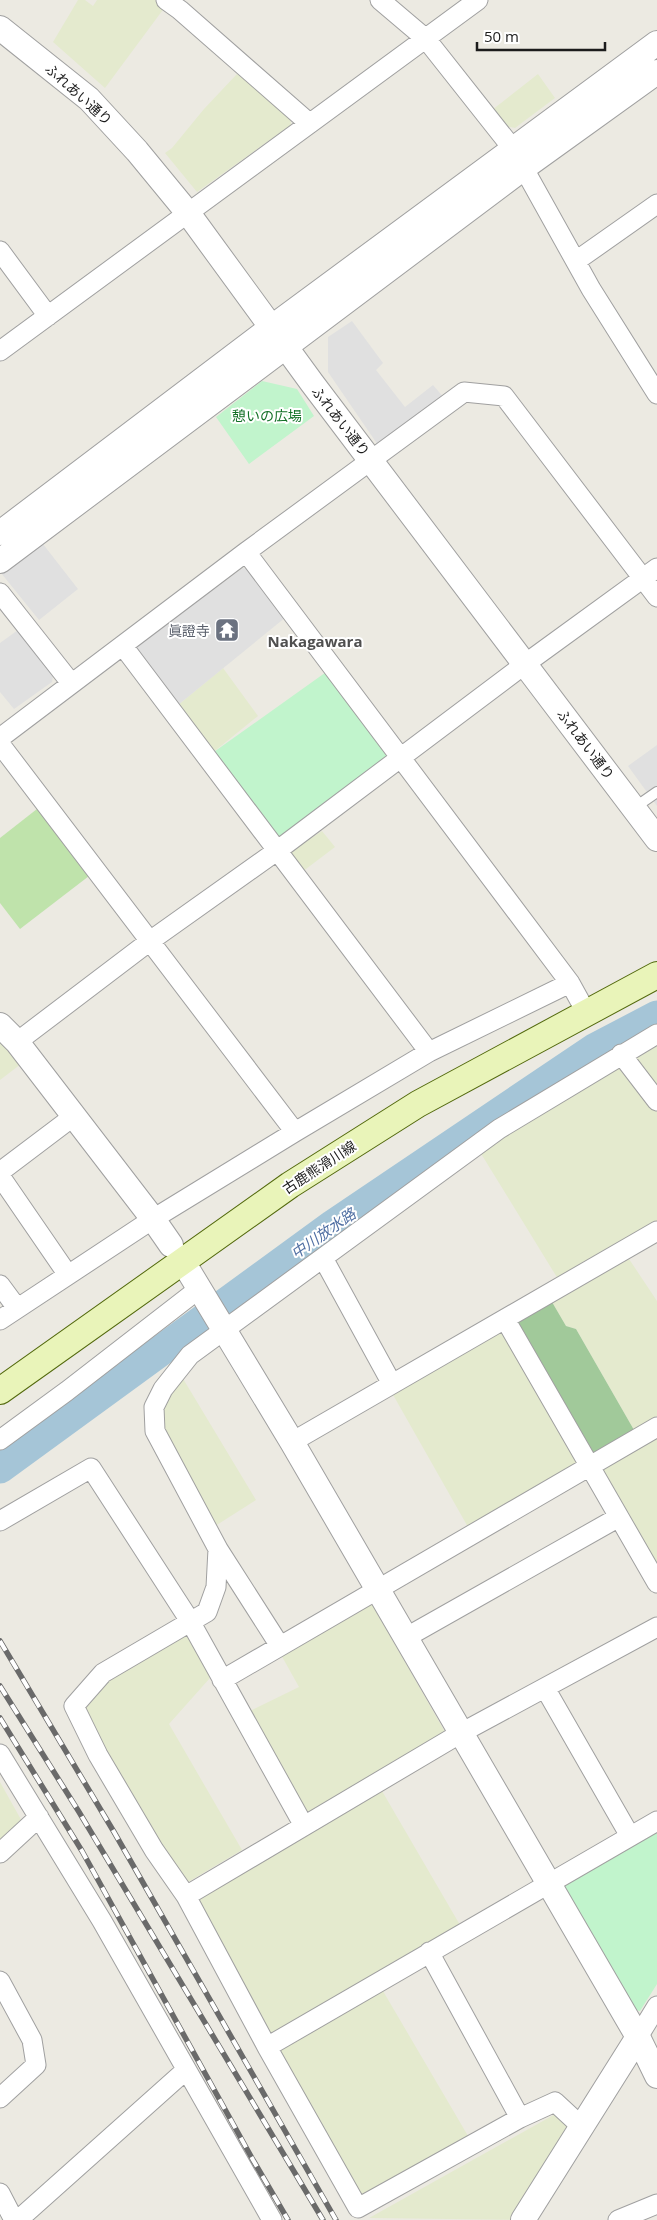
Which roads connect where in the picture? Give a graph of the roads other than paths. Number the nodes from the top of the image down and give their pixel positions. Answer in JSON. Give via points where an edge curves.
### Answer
{"nodes":[{"id":1,"x":380,"y":0,"type":"edge"},
{"id":2,"x":478,"y":0,"type":"edge"},
{"id":3,"x":177,"y":3,"type":"edge"},
{"id":4,"x":0,"y":28,"type":"edge"},
{"id":5,"x":426,"y":39,"type":"junction"},
{"id":6,"x":657,"y":44,"type":"edge"},
{"id":7,"x":657,"y":72,"type":"edge"},
{"id":8,"x":309,"y":123,"type":"junction"},
{"id":9,"x":519,"y":158,"type":"junction"},
{"id":10,"x":657,"y":204,"type":"edge"},
{"id":11,"x":188,"y":213,"type":"junction"},
{"id":12,"x":0,"y":251,"type":"edge"},
{"id":13,"x":576,"y":261,"type":"junction"},
{"id":14,"x":48,"y":316,"type":"junction"},
{"id":15,"x":272,"y":327,"type":"junction"},
{"id":16,"x":286,"y":346,"type":"junction"},
{"id":17,"x":0,"y":351,"type":"edge"},
{"id":18,"x":657,"y":394,"type":"edge"},
{"id":19,"x":372,"y":461,"type":"junction"},
{"id":20,"x":0,"y":533,"type":"edge"},
{"id":21,"x":246,"y":552,"type":"junction"},
{"id":22,"x":0,"y":561,"type":"edge"},
{"id":23,"x":650,"y":574,"type":"edge"},
{"id":24,"x":0,"y":593,"type":"edge"},
{"id":25,"x":657,"y":597,"type":"edge"},
{"id":26,"x":123,"y":646,"type":"junction"},
{"id":27,"x":525,"y":664,"type":"junction"},
{"id":28,"x":71,"y":683,"type":"junction"},
{"id":29,"x":0,"y":738,"type":"edge"},
{"id":30,"x":0,"y":744,"type":"edge"},
{"id":31,"x":402,"y":758,"type":"junction"},
{"id":32,"x":657,"y":792,"type":"edge"},
{"id":33,"x":634,"y":808,"type":"junction"},
{"id":34,"x":657,"y":838,"type":"edge"},
{"id":35,"x":278,"y":850,"type":"junction"},
{"id":36,"x":150,"y":941,"type":"junction"},
{"id":37,"x":657,"y":975,"type":"edge"},
{"id":38,"x":570,"y":983,"type":"junction"},
{"id":39,"x":586,"y":1012,"type":"junction"},
{"id":40,"x":0,"y":1025,"type":"edge"},
{"id":41,"x":657,"y":1034,"type":"edge"},
{"id":42,"x":17,"y":1042,"type":"junction"},
{"id":43,"x":429,"y":1052,"type":"junction"},
{"id":44,"x":622,"y":1054,"type":"junction"},
{"id":45,"x":657,"y":1102,"type":"edge"},
{"id":46,"x":74,"y":1116,"type":"junction"},
{"id":47,"x":295,"y":1132,"type":"junction"},
{"id":48,"x":0,"y":1172,"type":"edge"},
{"id":49,"x":0,"y":1176,"type":"edge"},
{"id":50,"x":153,"y":1219,"type":"junction"},
{"id":51,"x":657,"y":1231,"type":"edge"},
{"id":52,"x":171,"y":1245,"type":"dead end"},
{"id":53,"x":323,"y":1258,"type":"junction"},
{"id":54,"x":68,"y":1275,"type":"junction"},
{"id":55,"x":0,"y":1285,"type":"edge"},
{"id":56,"x":198,"y":1285,"type":"joint"},
{"id":57,"x":17,"y":1308,"type":"junction"},
{"id":58,"x":505,"y":1319,"type":"junction"},
{"id":59,"x":0,"y":1320,"type":"edge"},
{"id":60,"x":223,"y":1328,"type":"junction"},
{"id":61,"x":392,"y":1384,"type":"junction"},
{"id":62,"x":0,"y":1391,"type":"edge"},
{"id":63,"x":657,"y":1427,"type":"edge"},
{"id":64,"x":0,"y":1440,"type":"edge"},
{"id":65,"x":292,"y":1442,"type":"junction"},
{"id":66,"x":590,"y":1466,"type":"junction"},
{"id":67,"x":619,"y":1517,"type":"junction"},
{"id":68,"x":0,"y":1521,"type":"edge"},
{"id":69,"x":218,"y":1549,"type":"junction"},
{"id":70,"x":657,"y":1583,"type":"edge"},
{"id":71,"x":378,"y":1591,"type":"junction"},
{"id":72,"x":190,"y":1621,"type":"junction"},
{"id":73,"x":657,"y":1627,"type":"edge"},
{"id":74,"x":405,"y":1638,"type":"junction"},
{"id":75,"x":280,"y":1646,"type":"junction"},
{"id":76,"x":222,"y":1680,"type":"junction"},
{"id":77,"x":545,"y":1688,"type":"junction"},
{"id":78,"x":461,"y":1733,"type":"junction"},
{"id":79,"x":0,"y":1754,"type":"edge"},
{"id":80,"x":39,"y":1817,"type":"junction"},
{"id":81,"x":657,"y":1821,"type":"edge"},
{"id":82,"x":304,"y":1826,"type":"junction"},
{"id":83,"x":630,"y":1836,"type":"junction"},
{"id":84,"x":0,"y":1853,"type":"edge"},
{"id":85,"x":548,"y":1883,"type":"junction"},
{"id":86,"x":186,"y":1896,"type":"junction"},
{"id":87,"x":429,"y":1952,"type":"junction"},
{"id":88,"x":0,"y":1981,"type":"edge"},
{"id":89,"x":657,"y":2006,"type":"edge"},
{"id":90,"x":638,"y":2037,"type":"junction"},
{"id":91,"x":267,"y":2047,"type":"junction"},
{"id":92,"x":186,"y":2070,"type":"junction"},
{"id":93,"x":657,"y":2076,"type":"edge"},
{"id":94,"x":0,"y":2098,"type":"edge"},
{"id":95,"x":520,"y":2118,"type":"junction"},
{"id":96,"x":582,"y":2127,"type":"junction"},
{"id":97,"x":0,"y":2193,"type":"edge"},
{"id":98,"x":657,"y":2204,"type":"edge"},
{"id":99,"x":361,"y":2214,"type":"edge"},
{"id":100,"x":16,"y":2220,"type":"edge"},
{"id":101,"x":272,"y":2220,"type":"edge"},
{"id":102,"x":523,"y":2220,"type":"edge"},
{"id":103,"x":618,"y":2220,"type":"edge"}],
"edges":[{"from":1,"to":5,"type":"street"},
{"from":2,"to":5,"type":"street"},
{"from":3,"to":8,"type":"street"},
{"from":4,"to":11,"type":"street","name":"ふれあい通り","via":[[89,99]]},
{"from":5,"to":8,"type":"street"},
{"from":5,"to":9,"type":"street"},
{"from":6,"to":9,"type":"street"},
{"from":7,"to":9,"type":"street"},
{"from":8,"to":11,"type":"street"},
{"from":9,"to":13,"type":"street"},
{"from":9,"to":15,"type":"street"},
{"from":9,"to":16,"type":"street"},
{"from":10,"to":13,"type":"street"},
{"from":11,"to":14,"type":"street"},
{"from":11,"to":15,"type":"street","name":"ふれあい通り"},
{"from":12,"to":14,"type":"street"},
{"from":13,"to":18,"type":"street","via":[[590,289]]},
{"from":14,"to":17,"type":"street"},
{"from":15,"to":16,"type":"street","name":"ふれあい通り"},
{"from":15,"to":20,"type":"street"},
{"from":16,"to":19,"type":"street","name":"ふれあい通り"},
{"from":16,"to":22,"type":"street"},
{"from":19,"to":21,"type":"street"},
{"from":19,"to":23,"type":"street","via":[[464,392],[504,396]]},
{"from":19,"to":27,"type":"street","name":"ふれあい通り"},
{"from":21,"to":26,"type":"street"},
{"from":21,"to":31,"type":"street"},
{"from":23,"to":25,"type":"street"},
{"from":23,"to":27,"type":"street"},
{"from":24,"to":28,"type":"street"},
{"from":26,"to":28,"type":"street"},
{"from":26,"to":35,"type":"street"},
{"from":27,"to":31,"type":"street"},
{"from":27,"to":33,"type":"street","name":"ふれあい通り"},
{"from":28,"to":29,"type":"street"},
{"from":30,"to":36,"type":"street"},
{"from":31,"to":35,"type":"street"},
{"from":31,"to":38,"type":"street"},
{"from":32,"to":33,"type":"lane"},
{"from":33,"to":34,"type":"street","name":"ふれあい通り"},
{"from":35,"to":36,"type":"street"},
{"from":35,"to":43,"type":"street"},
{"from":36,"to":42,"type":"street"},
{"from":36,"to":47,"type":"street"},
{"from":37,"to":39,"type":"main road","name":"古鹿熊滑川線"},
{"from":38,"to":39,"type":"street"},
{"from":38,"to":43,"type":"street"},
{"from":39,"to":62,"type":"main road","name":"古鹿熊滑川線","via":[[418,1104],[290,1185]]},
{"from":40,"to":42,"type":"street"},
{"from":41,"to":44,"type":"street"},
{"from":42,"to":46,"type":"street"},
{"from":43,"to":47,"type":"street"},
{"from":44,"to":45,"type":"street"},
{"from":44,"to":53,"type":"street","via":[[499,1129]]},
{"from":46,"to":48,"type":"street"},
{"from":46,"to":50,"type":"street"},
{"from":47,"to":50,"type":"street"},
{"from":49,"to":54,"type":"street"},
{"from":50,"to":52,"type":"street"},
{"from":50,"to":54,"type":"street"},
{"from":51,"to":58,"type":"street"},
{"from":53,"to":60,"type":"street"},
{"from":53,"to":61,"type":"street"},
{"from":54,"to":57,"type":"street"},
{"from":55,"to":57,"type":"street"},
{"from":56,"to":60,"type":"street"},
{"from":56,"to":64,"type":"street","via":[[68,1391]]},
{"from":57,"to":59,"type":"street"},
{"from":58,"to":61,"type":"street"},
{"from":58,"to":66,"type":"street"},
{"from":60,"to":65,"type":"street"},
{"from":60,"to":69,"type":"street","via":[[190,1355],[163,1389],[154,1407],[155,1432]]},
{"from":61,"to":65,"type":"street"},
{"from":63,"to":66,"type":"street"},
{"from":65,"to":71,"type":"street"},
{"from":66,"to":67,"type":"street"},
{"from":66,"to":71,"type":"street"},
{"from":67,"to":70,"type":"street"},
{"from":67,"to":74,"type":"street"},
{"from":68,"to":72,"type":"street","via":[[91,1468]]},
{"from":69,"to":72,"type":"street","via":[[216,1586],[207,1612]]},
{"from":69,"to":75,"type":"street"},
{"from":71,"to":74,"type":"street"},
{"from":71,"to":75,"type":"street"},
{"from":72,"to":76,"type":"street"},
{"from":72,"to":86,"type":"street","via":[[103,1673],[74,1706],[154,1850]]},
{"from":73,"to":77,"type":"street"},
{"from":74,"to":78,"type":"street"},
{"from":75,"to":76,"type":"street"},
{"from":76,"to":82,"type":"street"},
{"from":77,"to":78,"type":"street"},
{"from":77,"to":83,"type":"street"},
{"from":78,"to":82,"type":"street"},
{"from":78,"to":85,"type":"street"},
{"from":79,"to":80,"type":"street"},
{"from":80,"to":84,"type":"street"},
{"from":80,"to":92,"type":"street"},
{"from":81,"to":83,"type":"street"},
{"from":82,"to":86,"type":"street"},
{"from":83,"to":85,"type":"street"},
{"from":85,"to":87,"type":"street"},
{"from":85,"to":90,"type":"street"},
{"from":86,"to":91,"type":"street"},
{"from":87,"to":91,"type":"street"},
{"from":87,"to":95,"type":"street"},
{"from":88,"to":94,"type":"street","via":[[32,2040],[36,2066]]},
{"from":89,"to":90,"type":"street"},
{"from":90,"to":93,"type":"street"},
{"from":90,"to":96,"type":"street"},
{"from":91,"to":99,"type":"street"},
{"from":92,"to":100,"type":"street"},
{"from":92,"to":101,"type":"street"},
{"from":95,"to":96,"type":"street","via":[[555,2102]]},
{"from":95,"to":99,"type":"street"},
{"from":96,"to":102,"type":"street"},
{"from":97,"to":100,"type":"street"},
{"from":98,"to":103,"type":"street"}]}
